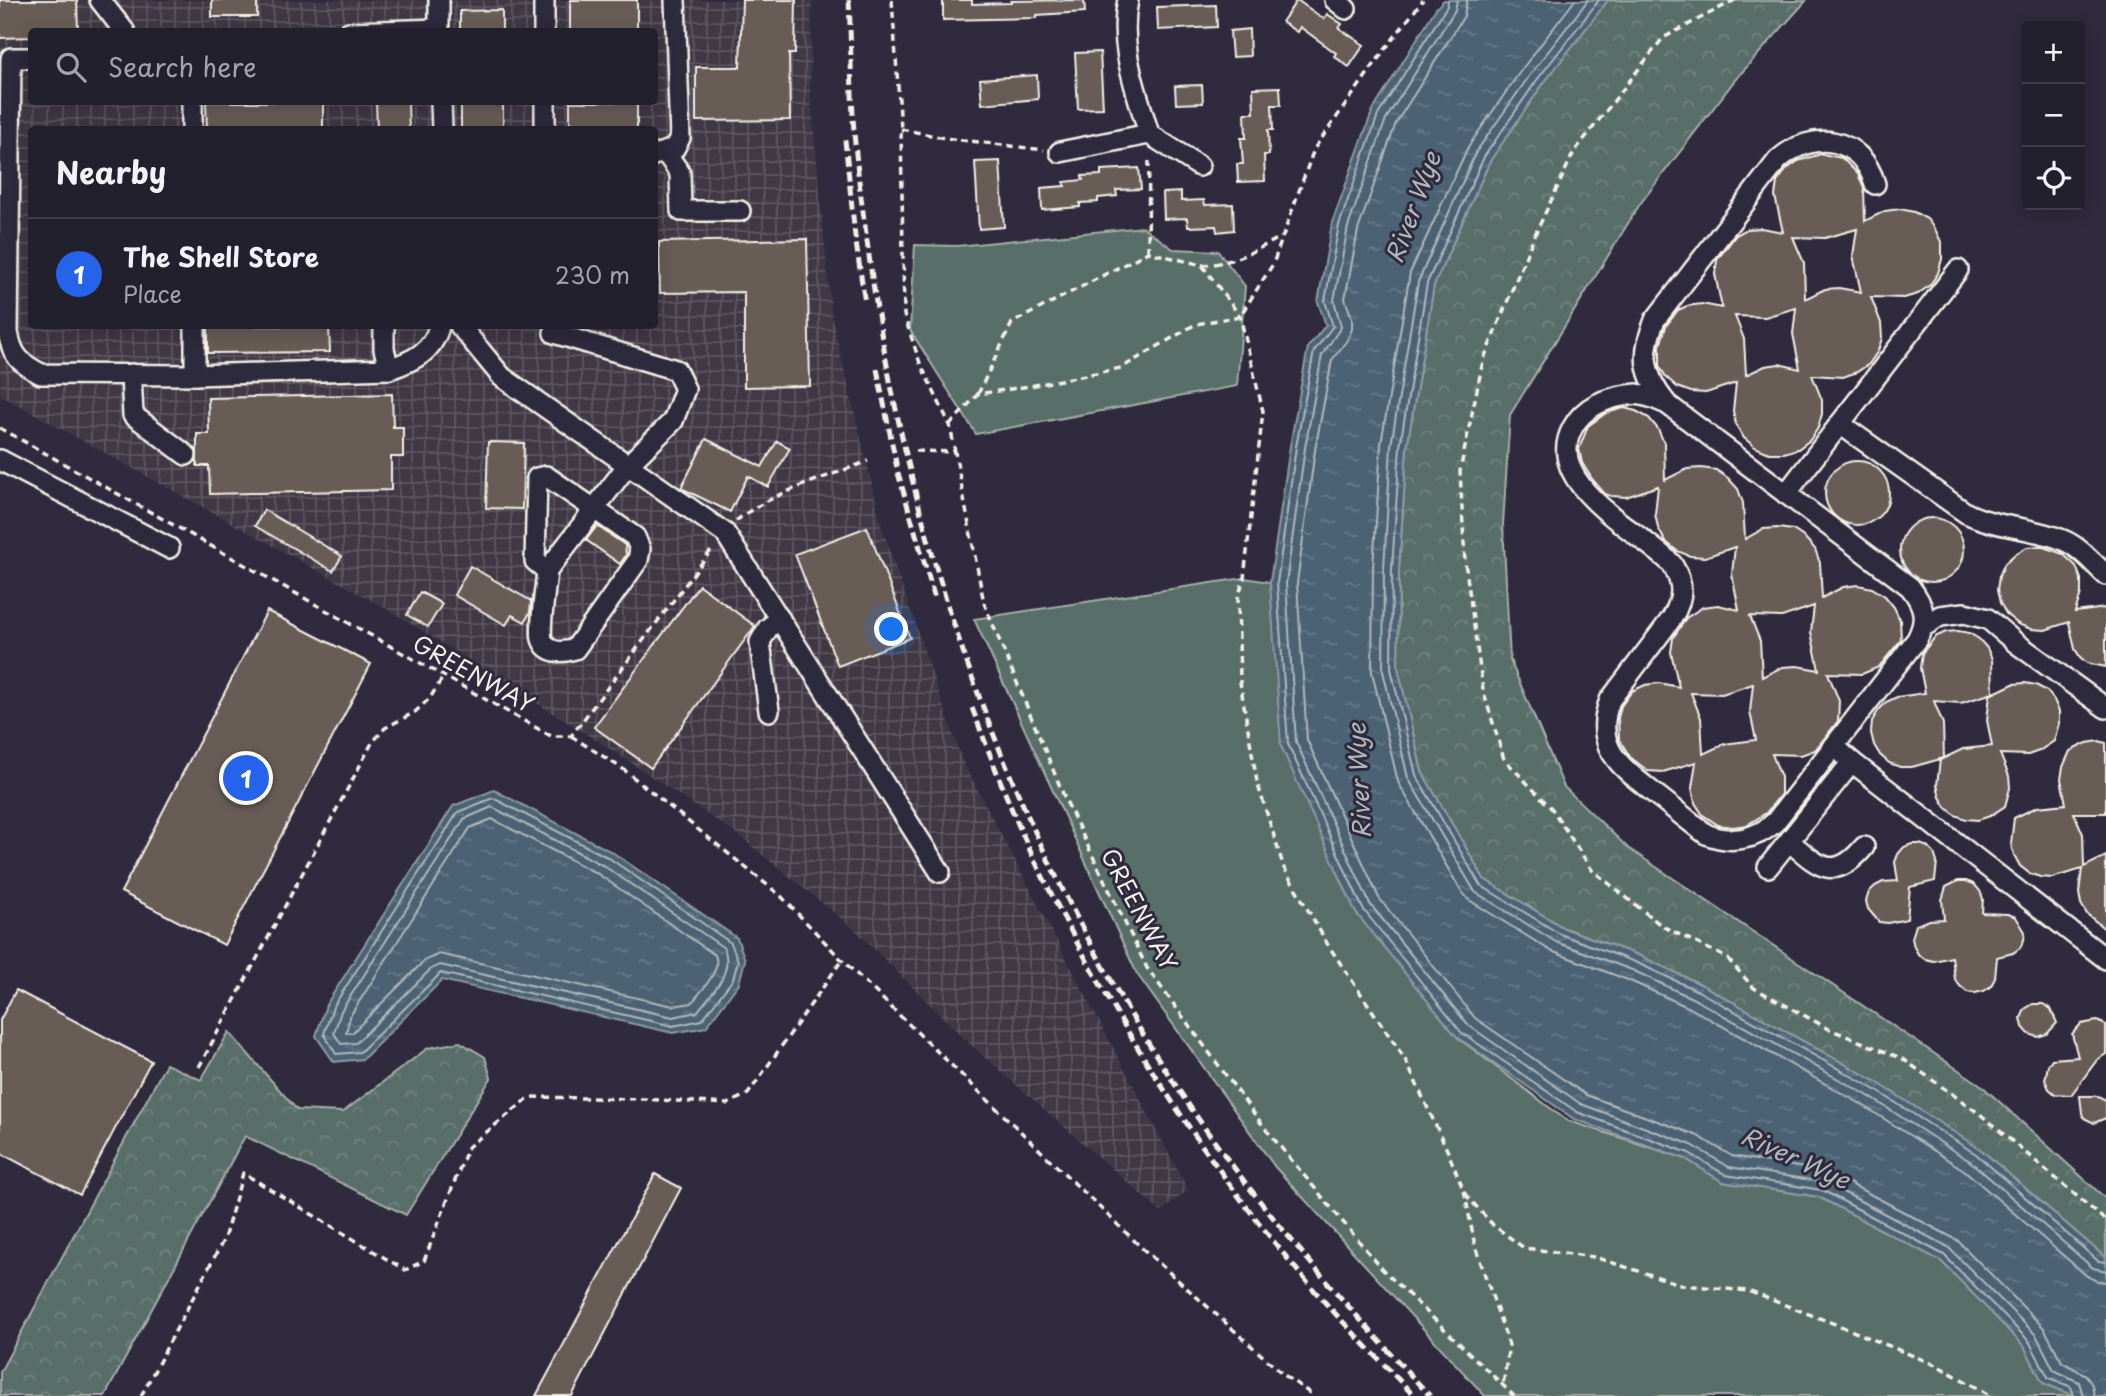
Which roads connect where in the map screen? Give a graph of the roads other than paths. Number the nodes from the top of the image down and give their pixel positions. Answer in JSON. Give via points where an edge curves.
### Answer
{"nodes":[{"id":1,"x":100,"y":0,"type":"edge"},
{"id":2,"x":439,"y":0,"type":"edge"},
{"id":3,"x":544,"y":0,"type":"edge"},
{"id":4,"x":675,"y":0,"type":"edge"},
{"id":5,"x":1128,"y":0,"type":"edge"},
{"id":6,"x":122,"y":28,"type":"edge"},
{"id":7,"x":439,"y":28,"type":"edge"},
{"id":8,"x":544,"y":28,"type":"edge"},
{"id":9,"x":28,"y":58,"type":"edge"},
{"id":10,"x":192,"y":105,"type":"edge"},
{"id":11,"x":441,"y":105,"type":"edge"},
{"id":12,"x":545,"y":105,"type":"edge"},
{"id":13,"x":192,"y":126,"type":"edge"},
{"id":14,"x":442,"y":126,"type":"edge"},
{"id":15,"x":545,"y":126,"type":"edge"},
{"id":16,"x":1149,"y":134,"type":"junction"},
{"id":17,"x":1060,"y":152,"type":"road end"},
{"id":18,"x":660,"y":154,"type":"edge"},
{"id":19,"x":1199,"y":166,"type":"dead end"},
{"id":20,"x":1875,"y":184,"type":"dead end"},
{"id":21,"x":740,"y":211,"type":"dead end"},
{"id":22,"x":1958,"y":270,"type":"dead end"},
{"id":23,"x":4,"y":290,"type":"edge"},
{"id":24,"x":195,"y":329,"type":"edge"},
{"id":25,"x":384,"y":329,"type":"edge"},
{"id":26,"x":438,"y":329,"type":"edge"},
{"id":27,"x":462,"y":329,"type":"edge"},
{"id":28,"x":554,"y":333,"type":"dead end"},
{"id":29,"x":389,"y":369,"type":"junction"},
{"id":30,"x":131,"y":374,"type":"junction"},
{"id":31,"x":195,"y":375,"type":"junction"},
{"id":32,"x":1667,"y":404,"type":"junction"},
{"id":33,"x":1840,"y":424,"type":"junction"},
{"id":34,"x":186,"y":455,"type":"dead end"},
{"id":35,"x":0,"y":460,"type":"edge"},
{"id":36,"x":627,"y":466,"type":"junction"},
{"id":37,"x":1786,"y":494,"type":"junction"},
{"id":38,"x":594,"y":510,"type":"junction"},
{"id":39,"x":169,"y":548,"type":"dead end"},
{"id":40,"x":547,"y":571,"type":"junction"},
{"id":41,"x":2106,"y":575,"type":"edge"},
{"id":42,"x":780,"y":619,"type":"junction"},
{"id":43,"x":1923,"y":627,"type":"junction"},
{"id":44,"x":2105,"y":705,"type":"edge"},
{"id":45,"x":769,"y":711,"type":"dead end"},
{"id":46,"x":1834,"y":746,"type":"junction"},
{"id":47,"x":1852,"y":762,"type":"junction"},
{"id":48,"x":1788,"y":841,"type":"junction"},
{"id":49,"x":1864,"y":847,"type":"dead end"},
{"id":50,"x":1768,"y":867,"type":"dead end"},
{"id":51,"x":940,"y":872,"type":"dead end"},
{"id":52,"x":2106,"y":959,"type":"edge"}],
"edges":[{"from":1,"to":6,"type":"street"},
{"from":2,"to":7,"type":"street"},
{"from":3,"to":8,"type":"street"},
{"from":4,"to":18,"type":"street","via":[[680,138],[674,149]]},
{"from":5,"to":16,"type":"street","via":[[1126,57]]},
{"from":9,"to":23,"type":"street","via":[[11,58]]},
{"from":10,"to":13,"type":"street"},
{"from":11,"to":14,"type":"street"},
{"from":12,"to":15,"type":"street"},
{"from":16,"to":17,"type":"street"},
{"from":16,"to":19,"type":"street"},
{"from":18,"to":21,"type":"street","via":[[680,173],[681,211]]},
{"from":20,"to":32,"type":"street","via":[[1865,161],[1834,142],[1797,146],[1778,160],[1655,320],[1647,343],[1647,369]]},
{"from":22,"to":33,"type":"street"},
{"from":23,"to":30,"type":"street","via":[[11,349],[24,365],[41,374]]},
{"from":24,"to":31,"type":"street"},
{"from":25,"to":29,"type":"street"},
{"from":26,"to":29,"type":"street","via":[[436,339],[416,360]]},
{"from":27,"to":36,"type":"street","via":[[502,377]]},
{"from":28,"to":36,"type":"street","via":[[676,370],[685,389],[673,421]]},
{"from":29,"to":31,"type":"street"},
{"from":30,"to":31,"type":"street"},
{"from":30,"to":34,"type":"street","via":[[133,415]]},
{"from":32,"to":37,"type":"street"},
{"from":32,"to":46,"type":"street","via":[[1637,394],[1607,399],[1580,417],[1568,442],[1579,486],[1672,564],[1681,589],[1672,618],[1610,700],[1604,715],[1615,760],[1706,835],[1731,839],[1765,832]]},
{"from":33,"to":37,"type":"street"},
{"from":33,"to":41,"type":"street","via":[[1966,513],[2065,541]]},
{"from":35,"to":39,"type":"street"},
{"from":36,"to":38,"type":"street"},
{"from":36,"to":42,"type":"street","via":[[725,533]]},
{"from":37,"to":43,"type":"street","via":[[1910,587],[1924,613]]},
{"from":38,"to":40,"type":"street"},
{"from":38,"to":40,"type":"street","via":[[545,476],[537,478],[534,561]]},
{"from":38,"to":40,"type":"street","via":[[635,537],[638,560],[575,649],[561,653],[549,649],[541,638]]},
{"from":42,"to":45,"type":"street","via":[[760,642]]},
{"from":42,"to":51,"type":"street"},
{"from":43,"to":44,"type":"street","via":[[1940,616],[1964,613],[1988,619]]},
{"from":43,"to":46,"type":"street"},
{"from":46,"to":47,"type":"street"},
{"from":47,"to":48,"type":"street"},
{"from":47,"to":52,"type":"street"},
{"from":48,"to":49,"type":"street","via":[[1822,867],[1837,868],[1853,860]]},
{"from":48,"to":50,"type":"street"}]}
